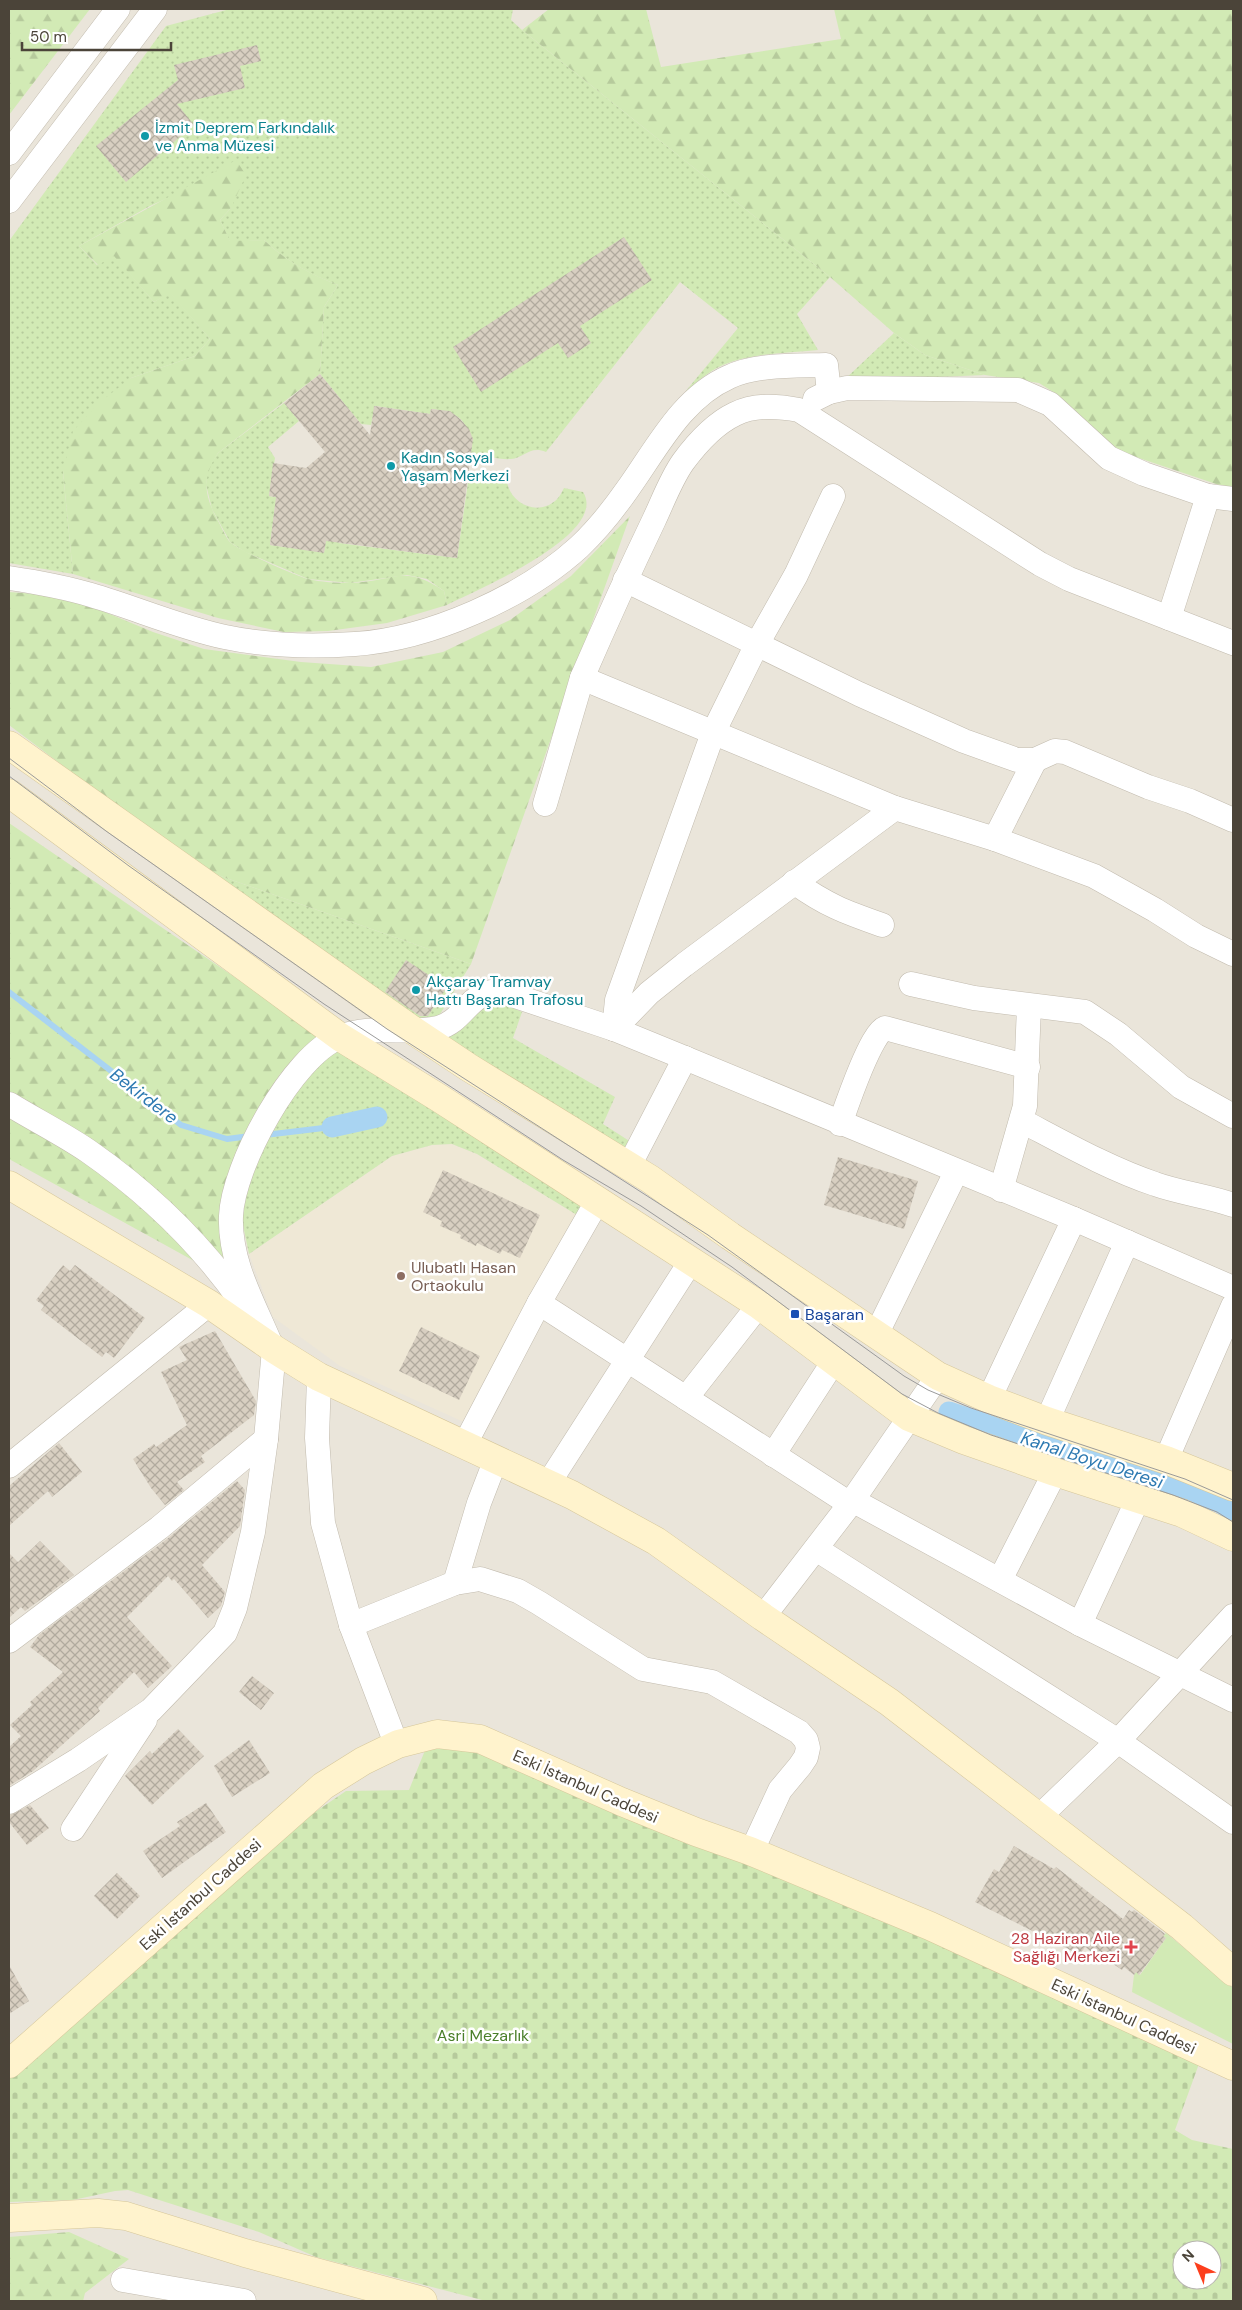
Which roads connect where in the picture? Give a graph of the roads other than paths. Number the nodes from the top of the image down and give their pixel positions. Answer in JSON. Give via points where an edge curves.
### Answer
{"nodes":[{"id":1,"x":118,"y":9,"type":"edge"},
{"id":2,"x":155,"y":9,"type":"edge"},
{"id":3,"x":9,"y":153,"type":"edge"},
{"id":4,"x":9,"y":201,"type":"edge"},
{"id":5,"x":829,"y":392,"type":"junction"},
{"id":6,"x":799,"y":410,"type":"junction"},
{"id":7,"x":833,"y":496,"type":"dead end"},
{"id":8,"x":1208,"y":496,"type":"junction"},
{"id":9,"x":1233,"y":499,"type":"edge"},
{"id":10,"x":9,"y":578,"type":"edge"},
{"id":11,"x":625,"y":580,"type":"junction"},
{"id":12,"x":1169,"y":618,"type":"junction"},
{"id":13,"x":757,"y":644,"type":"junction"},
{"id":14,"x":1233,"y":644,"type":"edge"},
{"id":15,"x":582,"y":678,"type":"junction"},
{"id":16,"x":713,"y":733,"type":"junction"},
{"id":17,"x":9,"y":745,"type":"edge"},
{"id":18,"x":1034,"y":760,"type":"junction"},
{"id":19,"x":9,"y":793,"type":"edge"},
{"id":20,"x":545,"y":804,"type":"dead end"},
{"id":21,"x":895,"y":808,"type":"junction"},
{"id":22,"x":1233,"y":820,"type":"edge"},
{"id":23,"x":995,"y":838,"type":"junction"},
{"id":24,"x":794,"y":882,"type":"junction"},
{"id":25,"x":882,"y":924,"type":"dead end"},
{"id":26,"x":1233,"y":954,"type":"edge"},
{"id":27,"x":911,"y":984,"type":"dead end"},
{"id":28,"x":1029,"y":1006,"type":"junction"},
{"id":29,"x":411,"y":1029,"type":"junction"},
{"id":30,"x":614,"y":1029,"type":"junction"},
{"id":31,"x":340,"y":1037,"type":"junction"},
{"id":32,"x":685,"y":1058,"type":"junction"},
{"id":33,"x":1028,"y":1067,"type":"junction"},
{"id":34,"x":9,"y":1104,"type":"edge"},
{"id":35,"x":1233,"y":1116,"type":"edge"},
{"id":36,"x":1022,"y":1121,"type":"junction"},
{"id":37,"x":840,"y":1124,"type":"junction"},
{"id":38,"x":630,"y":1166,"type":"junction"},
{"id":39,"x":956,"y":1172,"type":"junction"},
{"id":40,"x":9,"y":1185,"type":"edge"},
{"id":41,"x":1002,"y":1190,"type":"junction"},
{"id":42,"x":598,"y":1200,"type":"junction"},
{"id":43,"x":1233,"y":1205,"type":"edge"},
{"id":44,"x":1074,"y":1219,"type":"junction"},
{"id":45,"x":1127,"y":1242,"type":"junction"},
{"id":46,"x":691,"y":1261,"type":"junction"},
{"id":47,"x":1233,"y":1288,"type":"edge"},
{"id":48,"x":539,"y":1303,"type":"junction"},
{"id":49,"x":209,"y":1304,"type":"junction"},
{"id":50,"x":759,"y":1305,"type":"junction"},
{"id":51,"x":1233,"y":1306,"type":"edge"},
{"id":52,"x":876,"y":1335,"type":"junction"},
{"id":53,"x":273,"y":1347,"type":"junction"},
{"id":54,"x":628,"y":1360,"type":"junction"},
{"id":55,"x":834,"y":1361,"type":"junction"},
{"id":56,"x":319,"y":1377,"type":"junction"},
{"id":57,"x":923,"y":1397,"type":"junction"},
{"id":58,"x":686,"y":1398,"type":"junction"},
{"id":59,"x":989,"y":1399,"type":"junction"},
{"id":60,"x":1047,"y":1421,"type":"junction"},
{"id":61,"x":266,"y":1439,"type":"junction"},
{"id":62,"x":465,"y":1444,"type":"junction"},
{"id":63,"x":773,"y":1454,"type":"junction"},
{"id":64,"x":496,"y":1459,"type":"junction"},
{"id":65,"x":1166,"y":1460,"type":"junction"},
{"id":66,"x":9,"y":1466,"type":"edge"},
{"id":67,"x":1055,"y":1472,"type":"junction"},
{"id":68,"x":548,"y":1484,"type":"junction"},
{"id":69,"x":1233,"y":1486,"type":"edge"},
{"id":70,"x":1138,"y":1499,"type":"junction"},
{"id":71,"x":851,"y":1502,"type":"junction"},
{"id":72,"x":1233,"y":1537,"type":"edge"},
{"id":73,"x":816,"y":1549,"type":"junction"},
{"id":74,"x":1000,"y":1580,"type":"junction"},
{"id":75,"x":455,"y":1583,"type":"junction"},
{"id":76,"x":1233,"y":1616,"type":"edge"},
{"id":77,"x":763,"y":1618,"type":"junction"},
{"id":78,"x":351,"y":1624,"type":"junction"},
{"id":79,"x":1080,"y":1624,"type":"junction"},
{"id":80,"x":9,"y":1641,"type":"edge"},
{"id":81,"x":1181,"y":1673,"type":"junction"},
{"id":82,"x":1233,"y":1700,"type":"edge"},
{"id":83,"x":151,"y":1710,"type":"junction"},
{"id":84,"x":392,"y":1733,"type":"junction"},
{"id":85,"x":1118,"y":1741,"type":"junction"},
{"id":86,"x":9,"y":1802,"type":"edge"},
{"id":87,"x":1038,"y":1818,"type":"junction"},
{"id":88,"x":1233,"y":1822,"type":"edge"},
{"id":89,"x":73,"y":1829,"type":"dead end"},
{"id":90,"x":753,"y":1847,"type":"junction"},
{"id":91,"x":1233,"y":1972,"type":"edge"},
{"id":92,"x":9,"y":2049,"type":"edge"},
{"id":93,"x":1233,"y":2056,"type":"edge"},
{"id":94,"x":9,"y":2064,"type":"edge"},
{"id":95,"x":1233,"y":2066,"type":"edge"},
{"id":96,"x":9,"y":2218,"type":"edge"},
{"id":97,"x":123,"y":2280,"type":"dead end"},
{"id":98,"x":244,"y":2301,"type":"edge"},
{"id":99,"x":423,"y":2301,"type":"edge"}],
"edges":[{"from":1,"to":3,"type":"street"},
{"from":2,"to":4,"type":"street"},
{"from":5,"to":6,"type":"street"},
{"from":5,"to":8,"type":"street","via":[[847,388],[1018,390],[1050,404],[1109,458]]},
{"from":5,"to":10,"type":"street","via":[[826,365],[767,368],[729,376],[694,399],[604,521],[578,547],[519,590],[409,635],[357,644],[270,644],[226,638],[178,626],[93,595]]},
{"from":6,"to":11,"type":"street","via":[[757,407],[736,413],[697,443],[681,464]]},
{"from":6,"to":12,"type":"street","via":[[1040,564],[1069,579]]},
{"from":7,"to":13,"type":"street","via":[[796,575]]},
{"from":8,"to":9,"type":"street"},
{"from":8,"to":12,"type":"street"},
{"from":11,"to":13,"type":"street"},
{"from":11,"to":15,"type":"street"},
{"from":12,"to":14,"type":"street"},
{"from":13,"to":16,"type":"street"},
{"from":13,"to":18,"type":"street","via":[[964,741],[1017,760]]},
{"from":15,"to":16,"type":"street"},
{"from":15,"to":20,"type":"street"},
{"from":16,"to":21,"type":"street"},
{"from":16,"to":30,"type":"street","via":[[617,1000]]},
{"from":17,"to":29,"type":"main road"},
{"from":18,"to":22,"type":"street","via":[[1056,751],[1066,752]]},
{"from":18,"to":23,"type":"street"},
{"from":19,"to":31,"type":"main road"},
{"from":21,"to":23,"type":"street"},
{"from":21,"to":24,"type":"street"},
{"from":23,"to":26,"type":"street","via":[[1094,876]]},
{"from":24,"to":25,"type":"street","via":[[822,902]]},
{"from":24,"to":30,"type":"street","via":[[649,993]]},
{"from":27,"to":28,"type":"street"},
{"from":28,"to":33,"type":"street"},
{"from":28,"to":35,"type":"street","via":[[1076,1010],[1092,1016],[1181,1087]]},
{"from":29,"to":30,"type":"street","via":[[437,1028],[453,1022],[478,996],[488,991],[500,991]]},
{"from":29,"to":31,"type":"street","via":[[363,1031]]},
{"from":29,"to":38,"type":"main road"},
{"from":30,"to":32,"type":"street"},
{"from":31,"to":42,"type":"main road"},
{"from":31,"to":53,"type":"street","via":[[320,1049],[283,1091],[246,1160],[231,1216],[236,1262]]},
{"from":32,"to":37,"type":"street"},
{"from":32,"to":38,"type":"street"},
{"from":33,"to":36,"type":"street"},
{"from":33,"to":37,"type":"street","via":[[885,1028],[877,1035]]},
{"from":34,"to":53,"type":"street","via":[[86,1150],[126,1179],[226,1278]]},
{"from":36,"to":41,"type":"street"},
{"from":36,"to":43,"type":"street","via":[[1155,1184]]},
{"from":37,"to":39,"type":"street"},
{"from":38,"to":52,"type":"main road"},
{"from":39,"to":41,"type":"street"},
{"from":39,"to":52,"type":"street"},
{"from":40,"to":49,"type":"main road"},
{"from":41,"to":44,"type":"street"},
{"from":42,"to":46,"type":"main road"},
{"from":42,"to":48,"type":"street"},
{"from":44,"to":45,"type":"street"},
{"from":44,"to":59,"type":"street"},
{"from":45,"to":47,"type":"street"},
{"from":45,"to":60,"type":"street"},
{"from":46,"to":50,"type":"main road"},
{"from":46,"to":54,"type":"street"},
{"from":48,"to":54,"type":"street"},
{"from":48,"to":62,"type":"street"},
{"from":49,"to":53,"type":"main road"},
{"from":49,"to":66,"type":"street"},
{"from":50,"to":55,"type":"main road"},
{"from":50,"to":58,"type":"street"},
{"from":51,"to":65,"type":"street"},
{"from":52,"to":57,"type":"main road"},
{"from":53,"to":56,"type":"main road"},
{"from":53,"to":61,"type":"street"},
{"from":54,"to":58,"type":"street"},
{"from":54,"to":68,"type":"street"},
{"from":55,"to":57,"type":"main road"},
{"from":55,"to":63,"type":"street"},
{"from":56,"to":62,"type":"main road"},
{"from":56,"to":78,"type":"street","via":[[317,1438],[323,1523]]},
{"from":57,"to":59,"type":"main road"},
{"from":57,"to":67,"type":"main road","via":[[964,1440]]},
{"from":57,"to":71,"type":"street"},
{"from":58,"to":63,"type":"street"},
{"from":59,"to":60,"type":"main road"},
{"from":60,"to":65,"type":"main road"},
{"from":61,"to":80,"type":"street","via":[[160,1528]]},
{"from":61,"to":83,"type":"street","via":[[253,1532],[232,1618],[209,1651]]},
{"from":62,"to":64,"type":"main road"},
{"from":63,"to":71,"type":"street"},
{"from":64,"to":68,"type":"main road"},
{"from":64,"to":75,"type":"street"},
{"from":65,"to":69,"type":"main road"},
{"from":67,"to":70,"type":"main road"},
{"from":67,"to":74,"type":"street"},
{"from":68,"to":77,"type":"main road","via":[[656,1541]]},
{"from":70,"to":72,"type":"main road","via":[[1209,1524]]},
{"from":70,"to":79,"type":"street"},
{"from":71,"to":73,"type":"street"},
{"from":71,"to":74,"type":"street"},
{"from":73,"to":77,"type":"street"},
{"from":73,"to":85,"type":"street"},
{"from":74,"to":79,"type":"street"},
{"from":75,"to":78,"type":"street"},
{"from":75,"to":90,"type":"street","via":[[480,1579],[518,1591],[643,1668],[712,1682],[799,1732],[806,1740],[806,1757],[780,1790]]},
{"from":76,"to":81,"type":"street"},
{"from":77,"to":87,"type":"main road","via":[[889,1702]]},
{"from":78,"to":84,"type":"street"},
{"from":79,"to":81,"type":"street"},
{"from":81,"to":82,"type":"street"},
{"from":81,"to":85,"type":"street"},
{"from":83,"to":86,"type":"street"},
{"from":83,"to":89,"type":"street"},
{"from":84,"to":90,"type":"main road","name":"Eski İstanbul Caddesi","via":[[434,1723],[470,1727],[506,1739],[615,1790]]},
{"from":84,"to":92,"type":"main road","name":"Eski İstanbul Caddesi","via":[[368,1743],[315,1777],[59,2008]]},
{"from":85,"to":87,"type":"street"},
{"from":85,"to":88,"type":"street"},
{"from":87,"to":91,"type":"main road","via":[[1182,1927]]},
{"from":90,"to":93,"type":"main road","name":"Eski İstanbul Caddesi","via":[[917,1910]]},
{"from":90,"to":94,"type":"main road","name":"Eski İstanbul Caddesi","via":[[696,1832],[480,1739],[437,1734],[398,1744],[323,1786]]},
{"from":90,"to":95,"type":"main road","name":"Eski İstanbul Caddesi"},
{"from":96,"to":99,"type":"main road","via":[[98,2213],[126,2216],[274,2261]]},
{"from":97,"to":98,"type":"street"}]}
